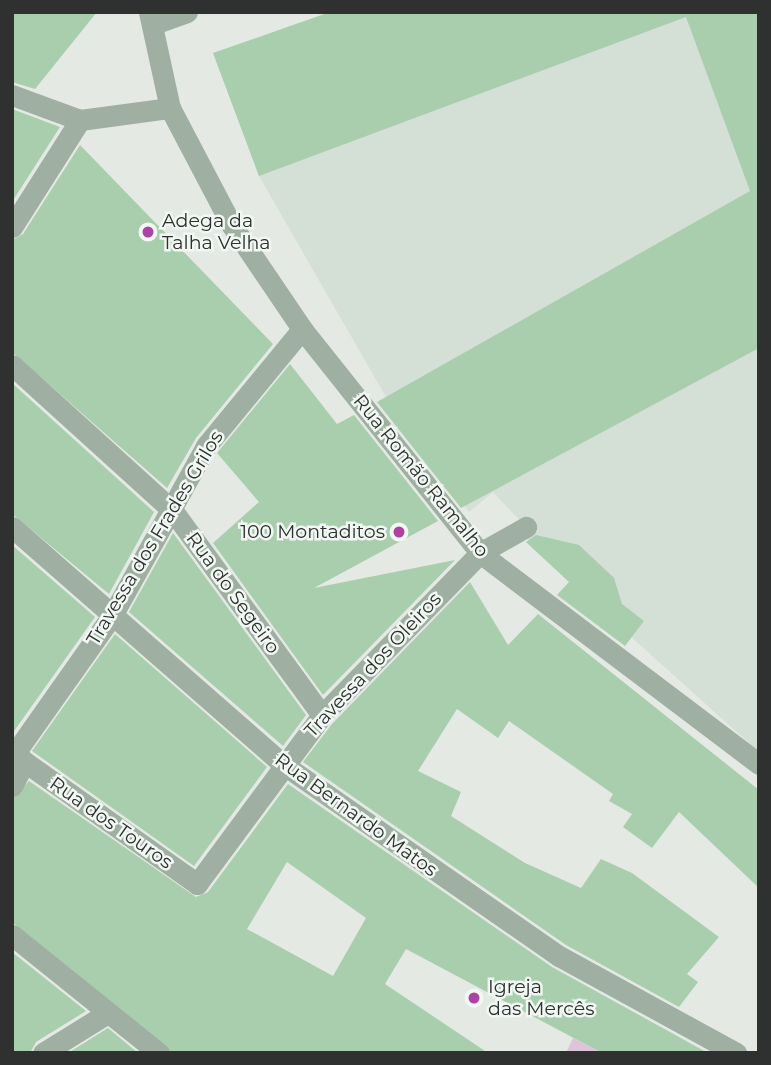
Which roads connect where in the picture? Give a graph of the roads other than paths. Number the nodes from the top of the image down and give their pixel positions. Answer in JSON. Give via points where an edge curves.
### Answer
{"nodes":[{"id":1,"x":187,"y":12,"type":"edge"},
{"id":2,"x":151,"y":18,"type":"edge"},
{"id":3,"x":12,"y":95,"type":"edge"},
{"id":4,"x":170,"y":108,"type":"junction"},
{"id":5,"x":80,"y":120,"type":"junction"},
{"id":6,"x":12,"y":227,"type":"edge"},
{"id":7,"x":302,"y":329,"type":"junction"},
{"id":8,"x":12,"y":365,"type":"edge"},
{"id":9,"x":173,"y":510,"type":"junction"},
{"id":10,"x":12,"y":527,"type":"edge"},
{"id":11,"x":526,"y":527,"type":"dead end"},
{"id":12,"x":480,"y":553,"type":"junction"},
{"id":13,"x":113,"y":614,"type":"junction"},
{"id":14,"x":322,"y":715,"type":"junction"},
{"id":15,"x":18,"y":755,"type":"edge"},
{"id":16,"x":759,"y":764,"type":"edge"},
{"id":17,"x":284,"y":765,"type":"junction"},
{"id":18,"x":12,"y":786,"type":"edge"},
{"id":19,"x":197,"y":884,"type":"joint"},
{"id":20,"x":12,"y":936,"type":"edge"},
{"id":21,"x":106,"y":1014,"type":"junction"},
{"id":22,"x":43,"y":1053,"type":"edge"},
{"id":23,"x":159,"y":1053,"type":"edge"},
{"id":24,"x":736,"y":1053,"type":"edge"}],
"edges":[{"from":1,"to":2,"type":"street"},
{"from":2,"to":4,"type":"street","name":"Rua Romão Ramalho"},
{"from":3,"to":5,"type":"street"},
{"from":4,"to":5,"type":"street"},
{"from":4,"to":7,"type":"street","name":"Rua Romão Ramalho","via":[[230,225]]},
{"from":5,"to":6,"type":"street"},
{"from":7,"to":9,"type":"street","name":"Travessa dos Frades Grilos","via":[[206,446]]},
{"from":7,"to":12,"type":"street","name":"Rua Romão Ramalho"},
{"from":8,"to":9,"type":"street","name":"Rua do Segeiro"},
{"from":9,"to":13,"type":"street","name":"Travessa dos Frades Grilos"},
{"from":9,"to":14,"type":"street","name":"Rua do Segeiro"},
{"from":10,"to":13,"type":"street","name":"Rua Bernardo Matos"},
{"from":11,"to":12,"type":"street","name":"Travessa dos Oleiros"},
{"from":12,"to":14,"type":"street","name":"Travessa dos Oleiros"},
{"from":12,"to":16,"type":"street","name":"Rua Romão Ramalho"},
{"from":13,"to":15,"type":"street","name":"Travessa dos Frades Grilos"},
{"from":13,"to":17,"type":"street","name":"Rua Bernardo Matos"},
{"from":14,"to":17,"type":"street","name":"Travessa dos Oleiros"},
{"from":15,"to":18,"type":"street","name":"Travessa dos Frades Grilos"},
{"from":15,"to":19,"type":"street","name":"Rua dos Touros"},
{"from":17,"to":19,"type":"street","name":"Travessa dos Oleiros"},
{"from":17,"to":24,"type":"street","name":"Rua Bernardo Matos","via":[[559,956]]},
{"from":20,"to":21,"type":"street"},
{"from":21,"to":22,"type":"street"},
{"from":21,"to":23,"type":"street"}]}
